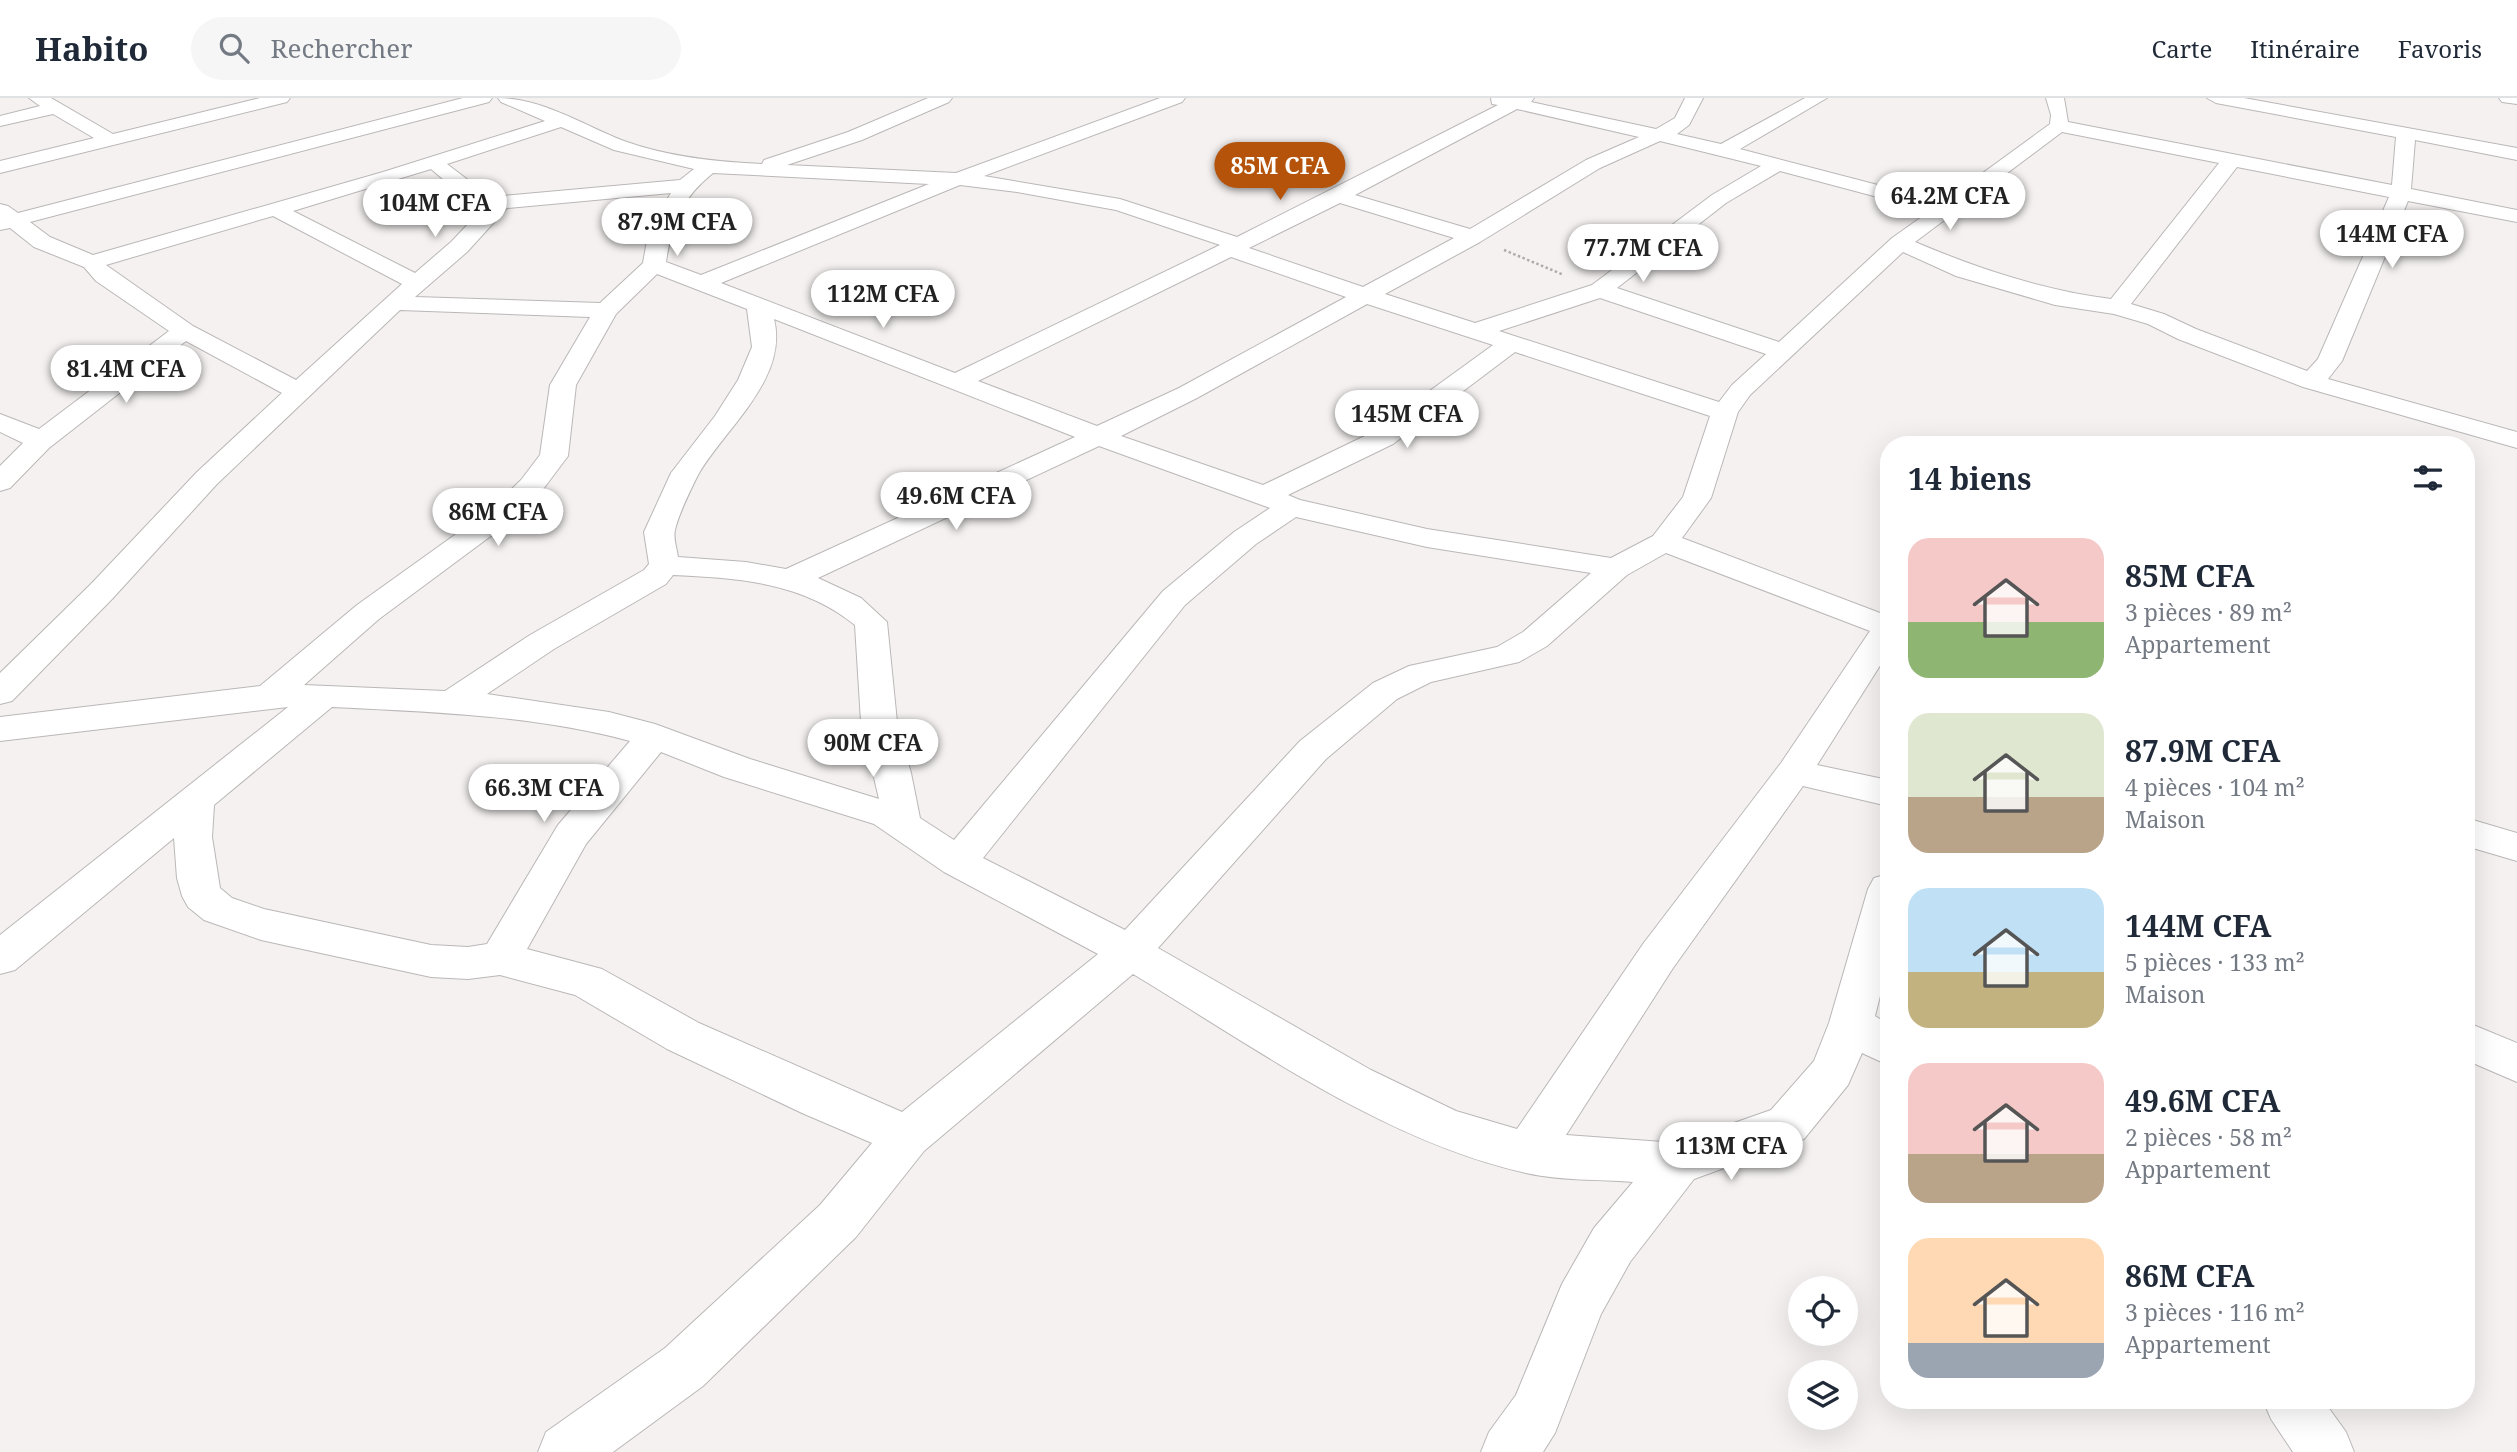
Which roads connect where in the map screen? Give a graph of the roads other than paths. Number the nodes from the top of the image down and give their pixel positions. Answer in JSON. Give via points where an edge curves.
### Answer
{"nodes":[{"id":1,"x":38,"y":98,"type":"edge"},
{"id":2,"x":483,"y":98,"type":"edge"},
{"id":3,"x":507,"y":98,"type":"edge"},
{"id":4,"x":943,"y":98,"type":"edge"},
{"id":5,"x":1490,"y":98,"type":"edge"},
{"id":6,"x":1694,"y":98,"type":"edge"},
{"id":7,"x":1818,"y":98,"type":"edge"},
{"id":8,"x":2055,"y":98,"type":"edge"},
{"id":9,"x":2216,"y":98,"type":"edge"},
{"id":10,"x":2508,"y":98,"type":"edge"},
{"id":11,"x":273,"y":99,"type":"edge"},
{"id":12,"x":1168,"y":99,"type":"edge"},
{"id":13,"x":2517,"y":99,"type":"edge"},
{"id":14,"x":1519,"y":101,"type":"edge"},
{"id":15,"x":55,"y":108,"type":"junction"},
{"id":16,"x":0,"y":121,"type":"edge"},
{"id":17,"x":562,"y":121,"type":"junction"},
{"id":18,"x":2059,"y":126,"type":"junction"},
{"id":19,"x":2406,"y":133,"type":"junction"},
{"id":20,"x":1655,"y":136,"type":"junction"},
{"id":21,"x":109,"y":139,"type":"junction"},
{"id":22,"x":1724,"y":150,"type":"junction"},
{"id":23,"x":2517,"y":153,"type":"edge"},
{"id":24,"x":2232,"y":160,"type":"junction"},
{"id":25,"x":434,"y":162,"type":"junction"},
{"id":26,"x":1779,"y":164,"type":"junction"},
{"id":27,"x":0,"y":167,"type":"edge"},
{"id":28,"x":709,"y":167,"type":"junction"},
{"id":29,"x":753,"y":170,"type":"junction"},
{"id":30,"x":958,"y":179,"type":"junction"},
{"id":31,"x":685,"y":186,"type":"junction"},
{"id":32,"x":2401,"y":192,"type":"junction"},
{"id":33,"x":1338,"y":196,"type":"junction"},
{"id":34,"x":501,"y":202,"type":"junction"},
{"id":35,"x":274,"y":209,"type":"junction"},
{"id":36,"x":1946,"y":209,"type":"junction"},
{"id":37,"x":2517,"y":216,"type":"edge"},
{"id":38,"x":5,"y":218,"type":"edge"},
{"id":39,"x":1472,"y":237,"type":"junction"},
{"id":40,"x":1900,"y":243,"type":"junction"},
{"id":41,"x":1236,"y":246,"type":"junction"},
{"id":42,"x":92,"y":262,"type":"junction"},
{"id":43,"x":654,"y":265,"type":"junction"},
{"id":44,"x":417,"y":283,"type":"junction"},
{"id":45,"x":701,"y":283,"type":"junction"},
{"id":46,"x":1600,"y":290,"type":"junction"},
{"id":47,"x":1364,"y":295,"type":"junction"},
{"id":48,"x":394,"y":303,"type":"junction"},
{"id":49,"x":758,"y":305,"type":"junction"},
{"id":50,"x":2117,"y":307,"type":"junction"},
{"id":51,"x":606,"y":310,"type":"junction"},
{"id":52,"x":184,"y":331,"type":"junction"},
{"id":53,"x":1475,"y":331,"type":"junction"},
{"id":54,"x":1511,"y":343,"type":"junction"},
{"id":55,"x":1781,"y":351,"type":"junction"},
{"id":56,"x":956,"y":382,"type":"junction"},
{"id":57,"x":2312,"y":382,"type":"junction"},
{"id":58,"x":299,"y":392,"type":"junction"},
{"id":59,"x":1725,"y":412,"type":"junction"},
{"id":60,"x":0,"y":422,"type":"edge"},
{"id":61,"x":1097,"y":435,"type":"junction"},
{"id":62,"x":2517,"y":440,"type":"edge"},
{"id":63,"x":39,"y":442,"type":"junction"},
{"id":64,"x":0,"y":482,"type":"edge"},
{"id":65,"x":1278,"y":501,"type":"junction"},
{"id":66,"x":1664,"y":542,"type":"junction"},
{"id":67,"x":664,"y":565,"type":"junction"},
{"id":68,"x":1616,"y":568,"type":"junction"},
{"id":69,"x":790,"y":579,"type":"junction"},
{"id":70,"x":1880,"y":625,"type":"edge"},
{"id":71,"x":1880,"y":640,"type":"edge"},
{"id":72,"x":0,"y":693,"type":"edge"},
{"id":73,"x":270,"y":696,"type":"junction"},
{"id":74,"x":324,"y":696,"type":"junction"},
{"id":75,"x":452,"y":702,"type":"junction"},
{"id":76,"x":0,"y":729,"type":"edge"},
{"id":77,"x":655,"y":736,"type":"junction"},
{"id":78,"x":1794,"y":772,"type":"junction"},
{"id":79,"x":1880,"y":791,"type":"edge"},
{"id":80,"x":196,"y":800,"type":"junction"},
{"id":81,"x":902,"y":825,"type":"junction"},
{"id":82,"x":2475,"y":835,"type":"edge"},
{"id":83,"x":2517,"y":847,"type":"edge"},
{"id":84,"x":958,"y":862,"type":"junction"},
{"id":85,"x":1130,"y":952,"type":"junction"},
{"id":86,"x":1880,"y":954,"type":"edge"},
{"id":87,"x":0,"y":958,"type":"edge"},
{"id":88,"x":500,"y":959,"type":"junction"},
{"id":89,"x":1870,"y":1035,"type":"edge"},
{"id":90,"x":2475,"y":1044,"type":"edge"},
{"id":91,"x":2517,"y":1063,"type":"edge"},
{"id":92,"x":907,"y":1136,"type":"junction"},
{"id":93,"x":1528,"y":1153,"type":"junction"},
{"id":94,"x":1678,"y":1164,"type":"junction"},
{"id":95,"x":2296,"y":1409,"type":"edge"},
{"id":96,"x":566,"y":1452,"type":"edge"},
{"id":97,"x":1509,"y":1452,"type":"edge"},
{"id":98,"x":2326,"y":1452,"type":"edge"}],
"edges":[{"from":1,"to":15,"type":"street"},
{"from":2,"to":38,"type":"street"},
{"from":3,"to":17,"type":"street"},
{"from":4,"to":29,"type":"street"},
{"from":5,"to":14,"type":"street"},
{"from":6,"to":20,"type":"street","via":[[1683,121]]},
{"from":7,"to":22,"type":"street"},
{"from":8,"to":18,"type":"street"},
{"from":9,"to":19,"type":"street"},
{"from":10,"to":13,"type":"street"},
{"from":11,"to":21,"type":"street"},
{"from":12,"to":30,"type":"street"},
{"from":14,"to":20,"type":"street"},
{"from":14,"to":33,"type":"street"},
{"from":15,"to":16,"type":"street"},
{"from":15,"to":21,"type":"street"},
{"from":17,"to":25,"type":"street"},
{"from":17,"to":28,"type":"street","via":[[621,146]]},
{"from":18,"to":24,"type":"street"},
{"from":18,"to":36,"type":"street"},
{"from":19,"to":23,"type":"street"},
{"from":19,"to":32,"type":"street"},
{"from":20,"to":22,"type":"street"},
{"from":20,"to":39,"type":"street","via":[[1593,164]]},
{"from":21,"to":27,"type":"street"},
{"from":22,"to":26,"type":"street"},
{"from":24,"to":32,"type":"street"},
{"from":24,"to":50,"type":"street"},
{"from":25,"to":34,"type":"street","via":[[454,182]]},
{"from":25,"to":35,"type":"street"},
{"from":26,"to":36,"type":"street"},
{"from":26,"to":46,"type":"street","via":[[1719,199]]},
{"from":28,"to":29,"type":"street"},
{"from":28,"to":31,"type":"street"},
{"from":29,"to":30,"type":"street"},
{"from":30,"to":41,"type":"street","via":[[1121,205]]},
{"from":30,"to":45,"type":"street"},
{"from":31,"to":34,"type":"street"},
{"from":31,"to":43,"type":"street","via":[[660,229]]},
{"from":32,"to":37,"type":"street"},
{"from":32,"to":57,"type":"street","via":[[2330,361]]},
{"from":33,"to":39,"type":"street"},
{"from":33,"to":41,"type":"street"},
{"from":34,"to":44,"type":"street"},
{"from":35,"to":42,"type":"street"},
{"from":35,"to":44,"type":"street"},
{"from":36,"to":40,"type":"street"},
{"from":38,"to":42,"type":"street","via":[[42,242]]},
{"from":39,"to":47,"type":"street"},
{"from":40,"to":50,"type":"street","via":[[1964,271],[2063,300]]},
{"from":40,"to":55,"type":"street"},
{"from":41,"to":47,"type":"street"},
{"from":41,"to":56,"type":"street"},
{"from":42,"to":52,"type":"street"},
{"from":43,"to":45,"type":"street"},
{"from":43,"to":51,"type":"street"},
{"from":44,"to":48,"type":"street"},
{"from":45,"to":49,"type":"street"},
{"from":46,"to":53,"type":"street"},
{"from":46,"to":55,"type":"street"},
{"from":47,"to":53,"type":"street"},
{"from":47,"to":61,"type":"street","via":[[1206,384]]},
{"from":48,"to":51,"type":"street"},
{"from":48,"to":58,"type":"street"},
{"from":49,"to":56,"type":"street"},
{"from":49,"to":67,"type":"street","via":[[764,347],[751,380],[685,473],[659,532]]},
{"from":50,"to":57,"type":"street"},
{"from":51,"to":73,"type":"street","via":[[562,384],[554,456],[531,486],[501,515],[368,612]]},
{"from":52,"to":58,"type":"street"},
{"from":52,"to":63,"type":"street"},
{"from":53,"to":54,"type":"street"},
{"from":54,"to":59,"type":"street"},
{"from":54,"to":65,"type":"street","via":[[1383,438]]},
{"from":55,"to":59,"type":"street"},
{"from":56,"to":61,"type":"street"},
{"from":57,"to":62,"type":"street"},
{"from":58,"to":72,"type":"street","via":[[207,478]]},
{"from":59,"to":66,"type":"street","via":[[1697,498]]},
{"from":60,"to":63,"type":"street"},
{"from":61,"to":65,"type":"street"},
{"from":61,"to":69,"type":"street"},
{"from":63,"to":64,"type":"street"},
{"from":65,"to":68,"type":"street","via":[[1427,538]]},
{"from":65,"to":84,"type":"street","via":[[1245,538],[1174,598]]},
{"from":66,"to":68,"type":"street"},
{"from":66,"to":70,"type":"street"},
{"from":67,"to":69,"type":"street","via":[[729,568]]},
{"from":67,"to":75,"type":"street","via":[[655,577],[542,642]]},
{"from":68,"to":85,"type":"street","via":[[1535,639],[1507,655],[1421,674],[1385,691],[1313,750]]},
{"from":69,"to":81,"type":"street","via":[[826,592],[871,622],[878,722],[894,773]]},
{"from":71,"to":78,"type":"street"},
{"from":73,"to":74,"type":"street"},
{"from":73,"to":76,"type":"street"},
{"from":74,"to":75,"type":"street"},
{"from":74,"to":80,"type":"street"},
{"from":75,"to":77,"type":"street","via":[[608,724]]},
{"from":77,"to":81,"type":"street","via":[[737,768],[887,815]]},
{"from":77,"to":88,"type":"street","via":[[572,835]]},
{"from":78,"to":79,"type":"street"},
{"from":78,"to":93,"type":"street","via":[[1658,956]]},
{"from":80,"to":87,"type":"street"},
{"from":80,"to":88,"type":"street","via":[[197,878],[202,896],[218,909],[261,924],[432,961]]},
{"from":81,"to":84,"type":"street"},
{"from":82,"to":83,"type":"street"},
{"from":84,"to":85,"type":"street"},
{"from":85,"to":92,"type":"street"},
{"from":85,"to":93,"type":"street","via":[[1355,1084],[1445,1128]]},
{"from":86,"to":89,"type":"street"},
{"from":88,"to":92,"type":"street","via":[[587,981],[683,1036]]},
{"from":89,"to":94,"type":"street","via":[[1787,1125]]},
{"from":90,"to":91,"type":"street"},
{"from":92,"to":96,"type":"street","via":[[838,1221],[684,1367]]},
{"from":93,"to":94,"type":"street"},
{"from":94,"to":97,"type":"street","via":[[1612,1245],[1580,1302],[1536,1414]]},
{"from":95,"to":98,"type":"street"}]}
